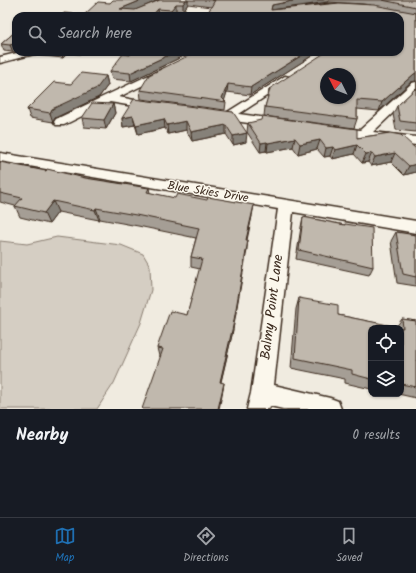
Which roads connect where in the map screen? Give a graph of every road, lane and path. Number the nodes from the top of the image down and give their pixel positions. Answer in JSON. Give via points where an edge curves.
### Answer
{"nodes":[{"id":1,"x":356,"y":2,"type":"edge"},
{"id":2,"x":392,"y":11,"type":"joint"},
{"id":3,"x":284,"y":12,"type":"edge"},
{"id":4,"x":396,"y":12,"type":"edge"},
{"id":5,"x":404,"y":14,"type":"edge"},
{"id":6,"x":416,"y":17,"type":"edge"},
{"id":7,"x":18,"y":56,"type":"edge"},
{"id":8,"x":0,"y":60,"type":"edge"},
{"id":9,"x":175,"y":66,"type":"edge"},
{"id":10,"x":295,"y":73,"type":"edge"},
{"id":11,"x":416,"y":85,"type":"edge"},
{"id":12,"x":110,"y":98,"type":"junction"},
{"id":13,"x":161,"y":107,"type":"edge"},
{"id":14,"x":205,"y":114,"type":"edge"},
{"id":15,"x":228,"y":117,"type":"junction"},
{"id":16,"x":60,"y":122,"type":"dead end"},
{"id":17,"x":290,"y":125,"type":"edge"},
{"id":18,"x":330,"y":130,"type":"edge"},
{"id":19,"x":364,"y":133,"type":"junction"},
{"id":20,"x":416,"y":142,"type":"edge"},
{"id":21,"x":0,"y":157,"type":"edge"},
{"id":22,"x":286,"y":206,"type":"junction"},
{"id":23,"x":416,"y":227,"type":"edge"},
{"id":24,"x":260,"y":401,"type":"edge"},
{"id":25,"x":330,"y":409,"type":"edge"}],
"edges":[{"from":1,"to":2,"type":"street"},
{"from":1,"to":3,"type":"street","via":[[313,4]]},
{"from":2,"to":4,"type":"street"},
{"from":5,"to":6,"type":"street"},
{"from":7,"to":8,"type":"street"},
{"from":9,"to":12,"type":"street"},
{"from":10,"to":15,"type":"street"},
{"from":11,"to":19,"type":"street"},
{"from":12,"to":13,"type":"street"},
{"from":12,"to":16,"type":"street"},
{"from":14,"to":15,"type":"street"},
{"from":15,"to":17,"type":"street"},
{"from":18,"to":19,"type":"street"},
{"from":19,"to":20,"type":"street"},
{"from":21,"to":22,"type":"street","name":"Blue Skies Drive"},
{"from":22,"to":23,"type":"street","name":"Blue Skies Drive"},
{"from":22,"to":24,"type":"street","name":"Balmy Point Lane"},
{"from":24,"to":25,"type":"street"}]}
